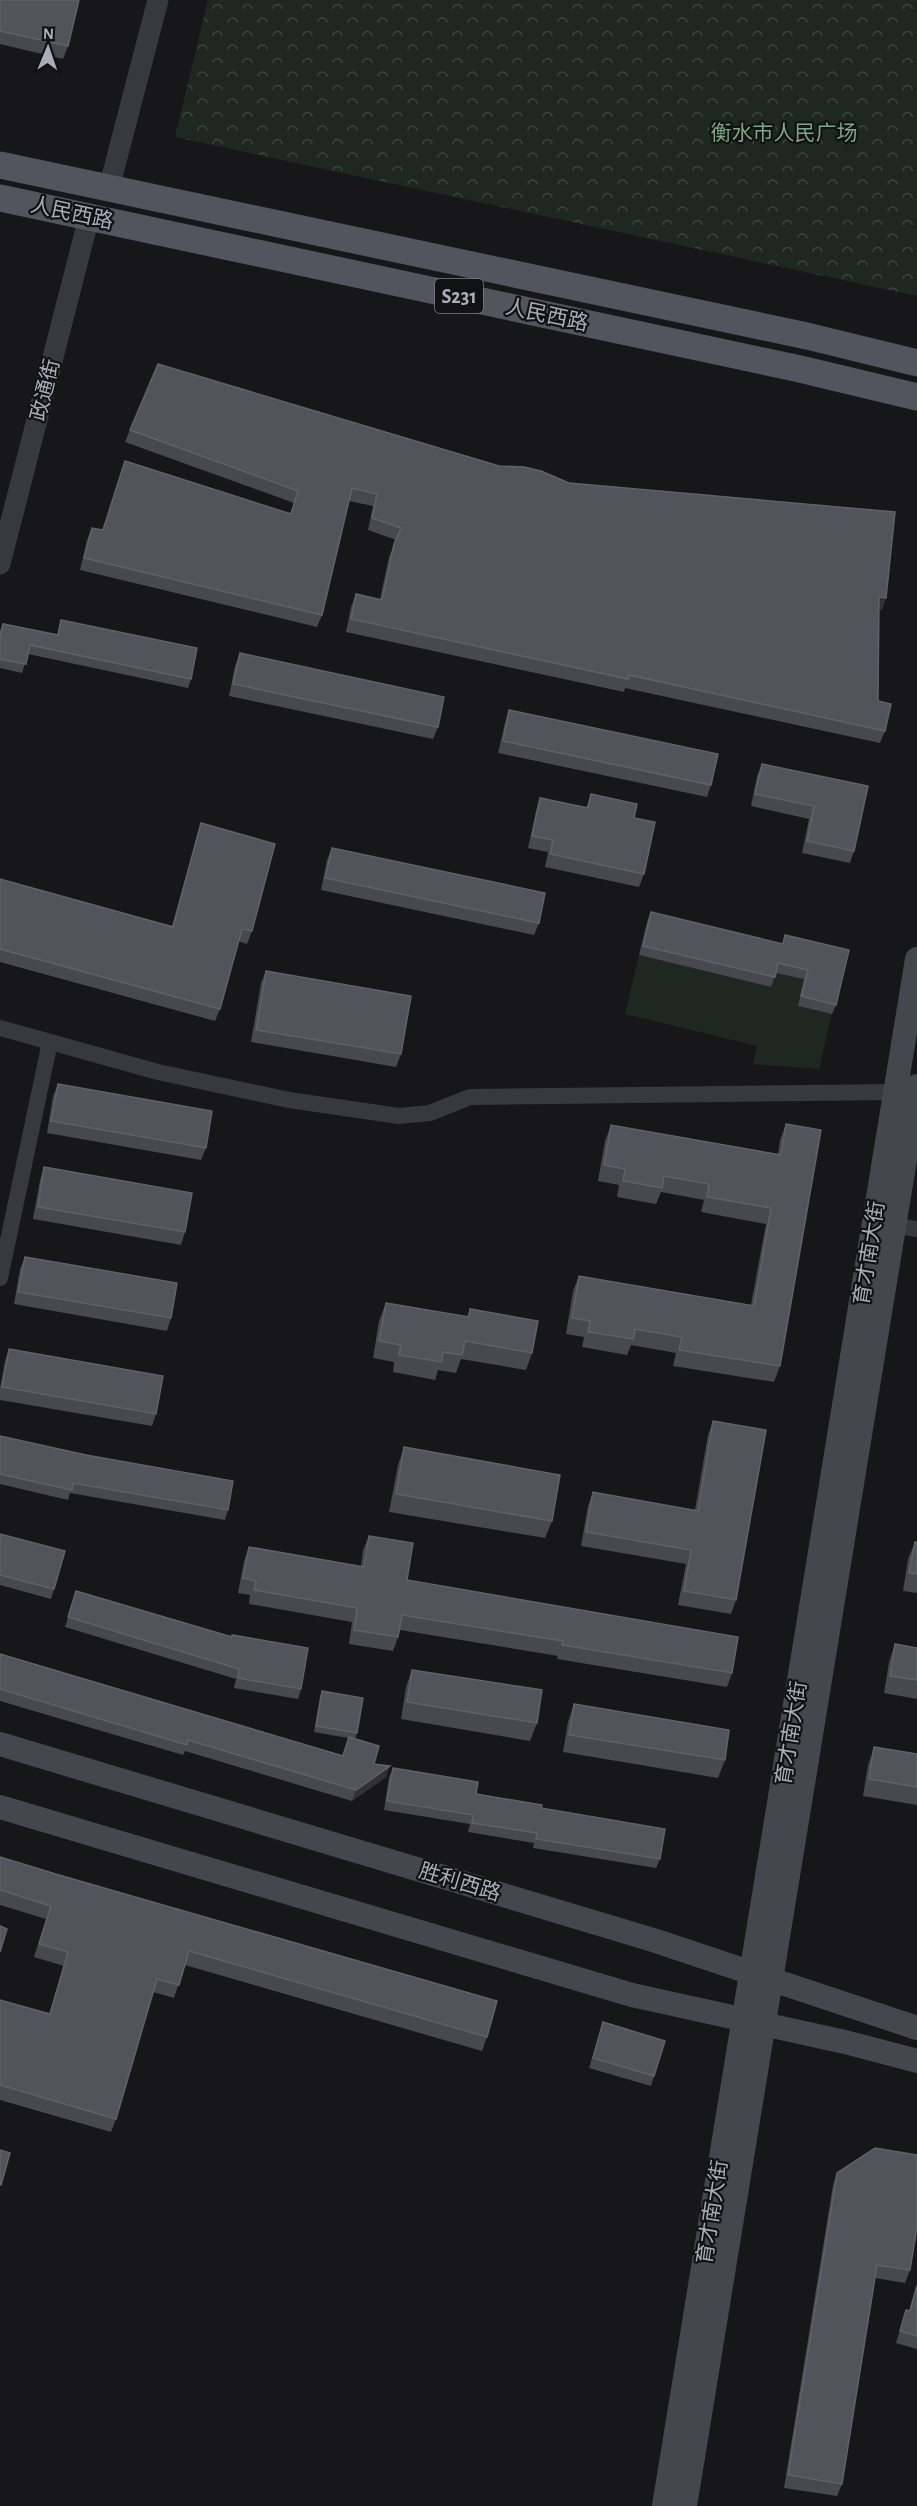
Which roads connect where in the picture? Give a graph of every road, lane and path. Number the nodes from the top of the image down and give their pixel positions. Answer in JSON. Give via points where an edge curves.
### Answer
{"nodes":[{"id":1,"x":158,"y":0,"type":"edge"},
{"id":2,"x":0,"y":165,"type":"edge"},
{"id":3,"x":110,"y":188,"type":"junction"},
{"id":4,"x":0,"y":198,"type":"edge"},
{"id":5,"x":89,"y":217,"type":"junction"},
{"id":6,"x":917,"y":363,"type":"edge"},
{"id":7,"x":917,"y":397,"type":"edge"},
{"id":8,"x":0,"y":564,"type":"edge"},
{"id":9,"x":917,"y":959,"type":"edge"},
{"id":10,"x":0,"y":1028,"type":"edge"},
{"id":11,"x":50,"y":1042,"type":"junction"},
{"id":12,"x":906,"y":1089,"type":"edge"},
{"id":13,"x":906,"y":1227,"type":"edge"},
{"id":14,"x":0,"y":1278,"type":"edge"},
{"id":15,"x":0,"y":1744,"type":"edge"},
{"id":16,"x":0,"y":1808,"type":"edge"},
{"id":17,"x":761,"y":1976,"type":"junction"},
{"id":18,"x":754,"y":2022,"type":"junction"},
{"id":19,"x":917,"y":2028,"type":"edge"},
{"id":20,"x":917,"y":2061,"type":"edge"},
{"id":21,"x":664,"y":2506,"type":"edge"},
{"id":22,"x":685,"y":2506,"type":"edge"}],
"edges":[{"from":1,"to":3,"type":"street"},
{"from":2,"to":3,"type":"main road","name":"人民西路","number":"S231"},
{"from":3,"to":6,"type":"main road","name":"人民西路","number":"S231","via":[[807,336]]},
{"from":4,"to":5,"type":"main road","name":"人民西路","number":"S231"},
{"from":5,"to":7,"type":"main road","name":"人民西路","number":"S231"},
{"from":5,"to":8,"type":"street","name":"政通街"},
{"from":9,"to":12,"type":"main road","name":"育才南大街"},
{"from":10,"to":11,"type":"street"},
{"from":11,"to":12,"type":"street","via":[[158,1072],[278,1097],[399,1116],[430,1113],[470,1097]]},
{"from":11,"to":14,"type":"street"},
{"from":12,"to":13,"type":"main road","name":"育才南大街"},
{"from":12,"to":17,"type":"main road","name":"育才南大街"},
{"from":13,"to":17,"type":"main road","name":"育才南大街"},
{"from":15,"to":17,"type":"main road","name":"胜利西路"},
{"from":16,"to":18,"type":"main road","via":[[632,1995]]},
{"from":17,"to":18,"type":"main road","name":"育才南大街"},
{"from":17,"to":19,"type":"main road","name":"胜利西路"},
{"from":18,"to":20,"type":"main road"},
{"from":18,"to":21,"type":"main road","name":"育才南大街"},
{"from":18,"to":22,"type":"main road","name":"育才南大街"}]}
